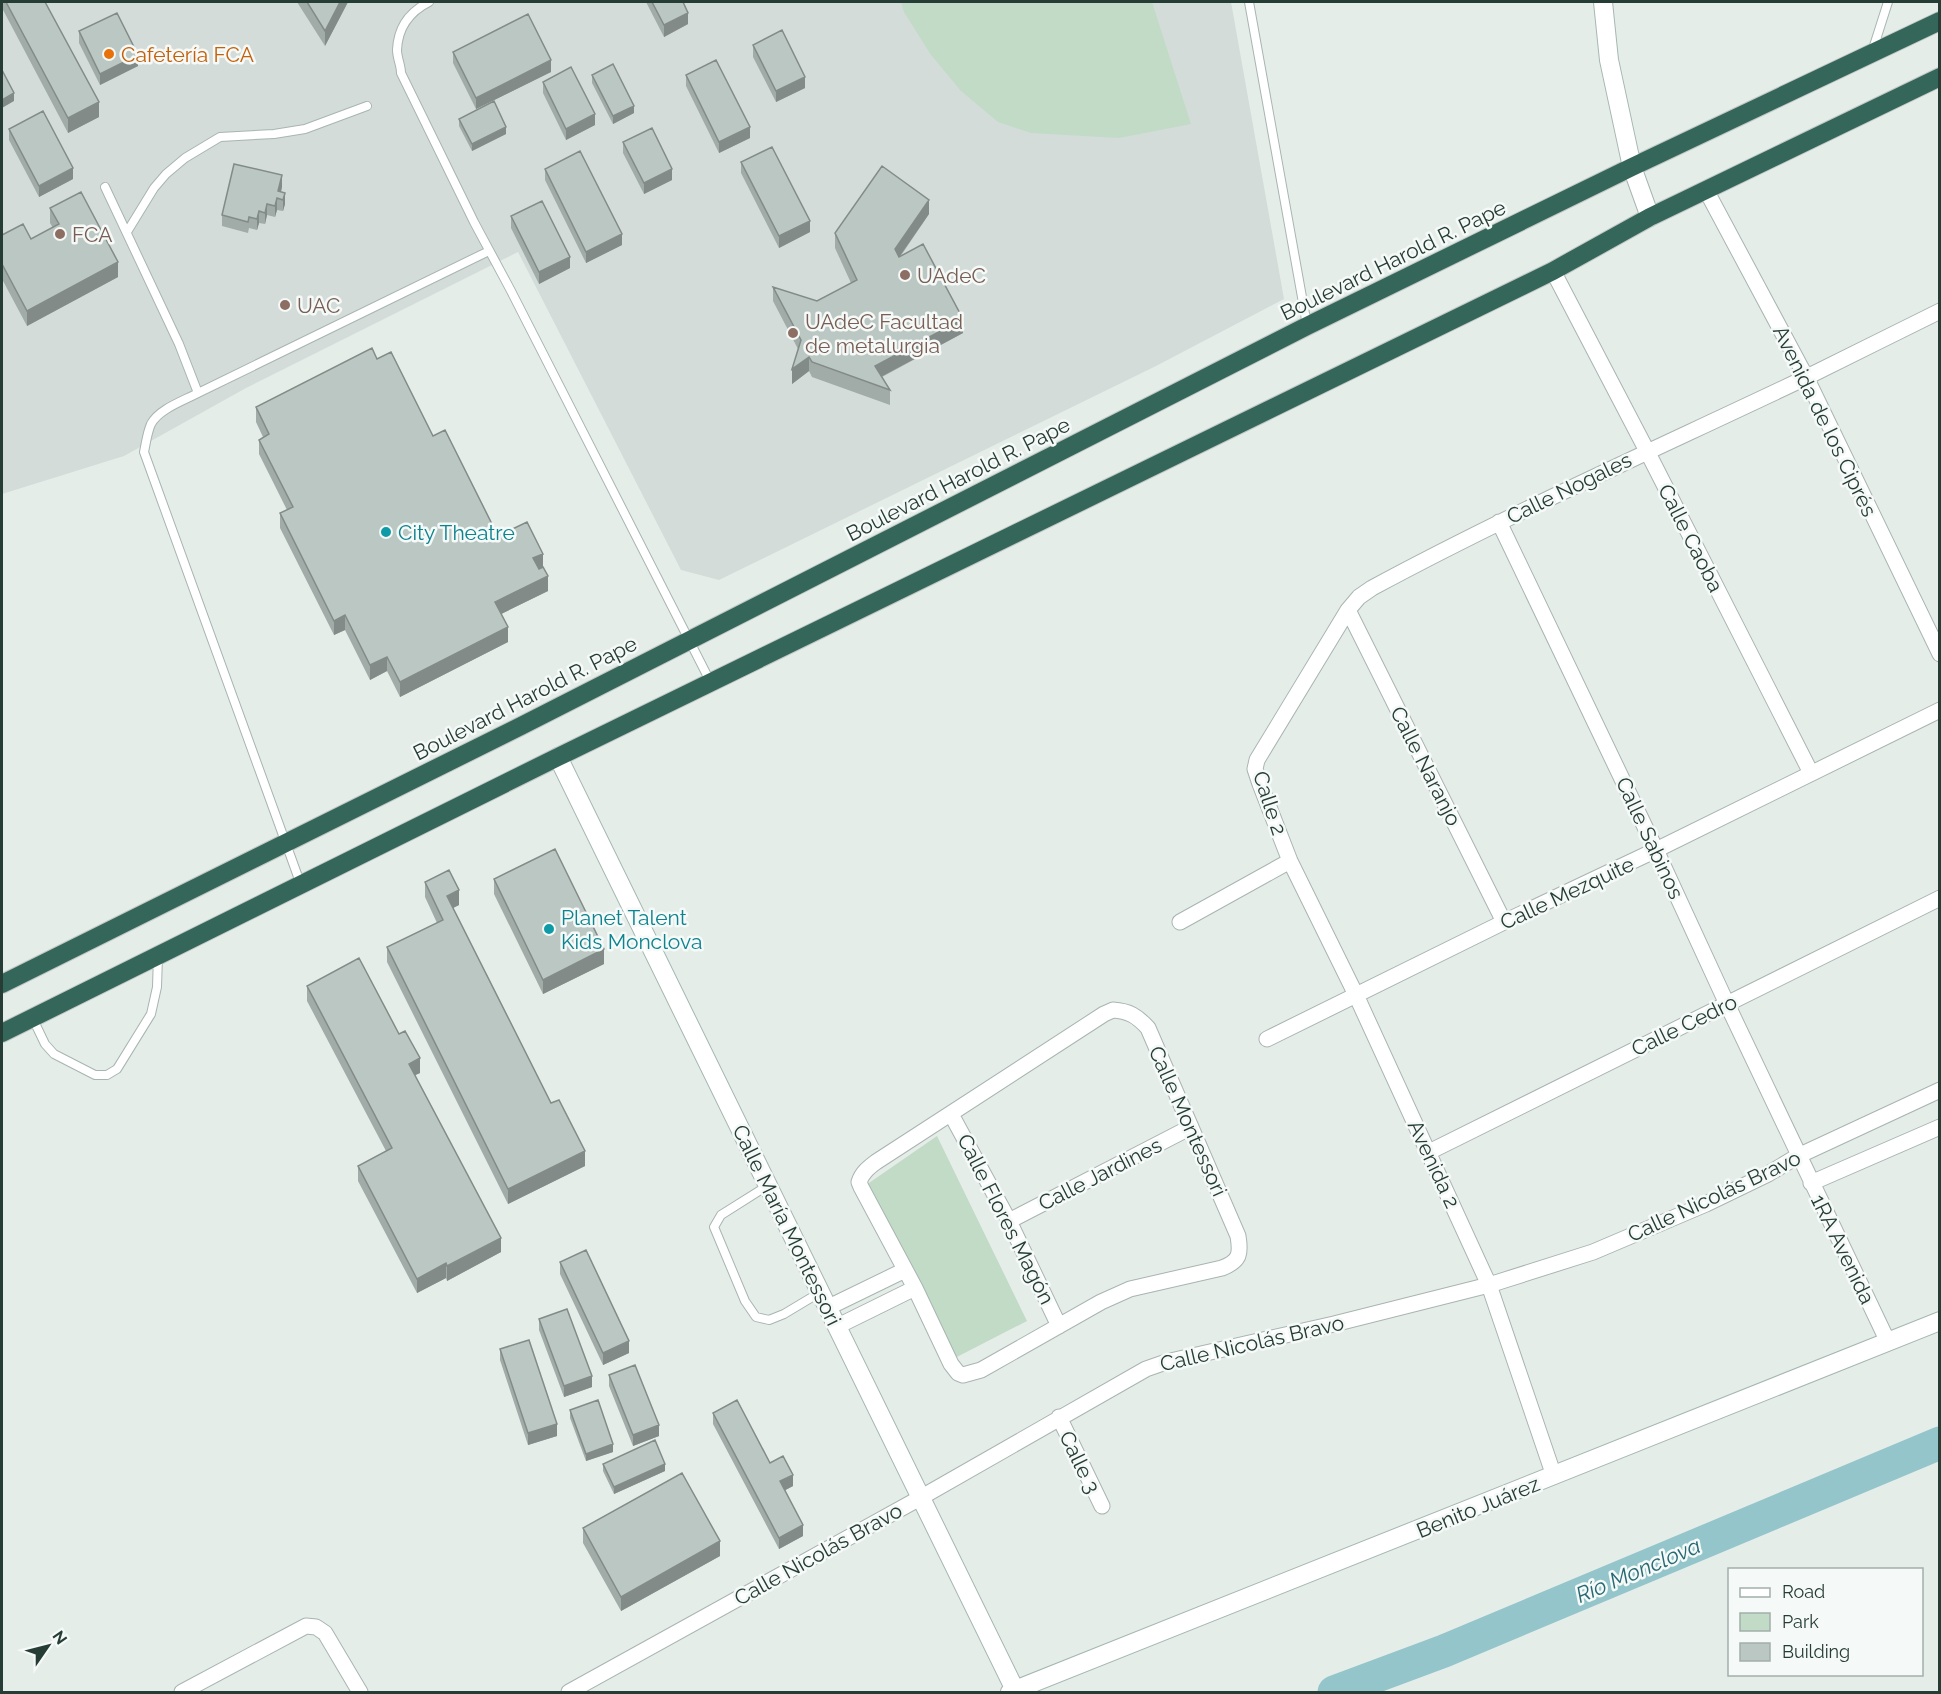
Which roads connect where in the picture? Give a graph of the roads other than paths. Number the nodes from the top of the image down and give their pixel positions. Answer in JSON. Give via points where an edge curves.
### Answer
{"nodes":[{"id":1,"x":429,"y":2,"type":"edge"},
{"id":2,"x":1249,"y":2,"type":"edge"},
{"id":3,"x":1603,"y":2,"type":"edge"},
{"id":4,"x":1888,"y":2,"type":"edge"},
{"id":5,"x":1940,"y":21,"type":"edge"},
{"id":6,"x":1871,"y":54,"type":"junction"},
{"id":7,"x":1940,"y":77,"type":"edge"},
{"id":8,"x":367,"y":106,"type":"dead end"},
{"id":9,"x":1632,"y":168,"type":"junction"},
{"id":10,"x":105,"y":187,"type":"dead end"},
{"id":11,"x":1706,"y":190,"type":"junction"},
{"id":12,"x":1650,"y":217,"type":"junction"},
{"id":13,"x":127,"y":232,"type":"junction"},
{"id":14,"x":489,"y":251,"type":"junction"},
{"id":15,"x":1553,"y":271,"type":"junction"},
{"id":16,"x":1940,"y":311,"type":"edge"},
{"id":17,"x":1307,"y":326,"type":"junction"},
{"id":18,"x":1806,"y":377,"type":"junction"},
{"id":19,"x":198,"y":393,"type":"junction"},
{"id":20,"x":1647,"y":450,"type":"junction"},
{"id":21,"x":1499,"y":522,"type":"junction"},
{"id":22,"x":1348,"y":610,"type":"junction"},
{"id":23,"x":690,"y":641,"type":"junction"},
{"id":24,"x":1940,"y":654,"type":"edge"},
{"id":25,"x":711,"y":683,"type":"junction"},
{"id":26,"x":1940,"y":710,"type":"edge"},
{"id":27,"x":1267,"y":745,"type":"joint"},
{"id":28,"x":558,"y":757,"type":"junction"},
{"id":29,"x":1811,"y":773,"type":"junction"},
{"id":30,"x":284,"y":843,"type":"junction"},
{"id":31,"x":1656,"y":850,"type":"junction"},
{"id":32,"x":1290,"y":861,"type":"junction"},
{"id":33,"x":300,"y":885,"type":"junction"},
{"id":34,"x":1940,"y":898,"type":"edge"},
{"id":35,"x":1180,"y":922,"type":"dead end"},
{"id":36,"x":1504,"y":922,"type":"junction"},
{"id":37,"x":158,"y":955,"type":"junction"},
{"id":38,"x":2,"y":984,"type":"edge"},
{"id":39,"x":1356,"y":995,"type":"junction"},
{"id":40,"x":1726,"y":1004,"type":"junction"},
{"id":41,"x":32,"y":1018,"type":"junction"},
{"id":42,"x":2,"y":1033,"type":"edge"},
{"id":43,"x":1267,"y":1039,"type":"dead end"},
{"id":44,"x":1940,"y":1090,"type":"edge"},
{"id":45,"x":951,"y":1114,"type":"junction"},
{"id":46,"x":1191,"y":1127,"type":"junction"},
{"id":47,"x":1940,"y":1127,"type":"edge"},
{"id":48,"x":1429,"y":1152,"type":"junction"},
{"id":49,"x":1798,"y":1156,"type":"junction"},
{"id":50,"x":1811,"y":1183,"type":"junction"},
{"id":51,"x":767,"y":1186,"type":"junction"},
{"id":52,"x":1009,"y":1221,"type":"junction"},
{"id":53,"x":905,"y":1270,"type":"junction"},
{"id":54,"x":1490,"y":1285,"type":"junction"},
{"id":55,"x":915,"y":1288,"type":"junction"},
{"id":56,"x":825,"y":1299,"type":"junction"},
{"id":57,"x":1940,"y":1321,"type":"edge"},
{"id":58,"x":838,"y":1326,"type":"junction"},
{"id":59,"x":1059,"y":1326,"type":"junction"},
{"id":60,"x":1888,"y":1342,"type":"junction"},
{"id":61,"x":1059,"y":1418,"type":"junction"},
{"id":62,"x":1554,"y":1476,"type":"junction"},
{"id":63,"x":920,"y":1498,"type":"junction"},
{"id":64,"x":1102,"y":1506,"type":"dead end"},
{"id":65,"x":182,"y":1692,"type":"edge"},
{"id":66,"x":360,"y":1692,"type":"edge"},
{"id":67,"x":569,"y":1692,"type":"edge"},
{"id":68,"x":1014,"y":1692,"type":"edge"}],
"edges":[{"from":1,"to":14,"type":"lane","via":[[408,16],[401,30],[397,52],[401,74]]},
{"from":2,"to":17,"type":"lane"},
{"from":3,"to":9,"type":"main road","via":[[1609,60]]},
{"from":4,"to":6,"type":"lane"},
{"from":5,"to":6,"type":"highway","name":"Boulevard Harold R. Pape"},
{"from":6,"to":9,"type":"highway","name":"Boulevard Harold R. Pape"},
{"from":7,"to":11,"type":"highway"},
{"from":8,"to":13,"type":"lane","via":[[305,129],[220,137],[166,174]]},
{"from":9,"to":12,"type":"main road"},
{"from":9,"to":17,"type":"highway","name":"Boulevard Harold R. Pape"},
{"from":10,"to":13,"type":"lane"},
{"from":11,"to":12,"type":"highway"},
{"from":11,"to":18,"type":"street","name":"Avenida de los Ciprés"},
{"from":12,"to":15,"type":"highway"},
{"from":13,"to":19,"type":"lane"},
{"from":14,"to":19,"type":"lane"},
{"from":14,"to":23,"type":"lane"},
{"from":15,"to":20,"type":"street","name":"Calle Caoba"},
{"from":15,"to":25,"type":"highway"},
{"from":16,"to":18,"type":"street","name":"Calle Nogales"},
{"from":17,"to":23,"type":"highway","name":"Boulevard Harold R. Pape"},
{"from":18,"to":20,"type":"street","name":"Calle Nogales"},
{"from":18,"to":24,"type":"street","name":"Avenida de los Ciprés"},
{"from":19,"to":30,"type":"lane","via":[[152,421],[144,452]]},
{"from":20,"to":21,"type":"street","name":"Calle Nogales"},
{"from":20,"to":29,"type":"street","name":"Calle Caoba"},
{"from":21,"to":22,"type":"street","name":"Calle Nogales","via":[[1371,588]]},
{"from":21,"to":31,"type":"street","name":"Calle Sabinos"},
{"from":22,"to":27,"type":"street","name":"Calle Nogales"},
{"from":22,"to":36,"type":"street","name":"Calle Naranjo"},
{"from":23,"to":25,"type":"lane"},
{"from":23,"to":30,"type":"highway","name":"Boulevard Harold R. Pape"},
{"from":25,"to":28,"type":"highway"},
{"from":26,"to":29,"type":"street","name":"Calle Mezquite"},
{"from":27,"to":32,"type":"street","name":"Calle 2","via":[[1255,769]]},
{"from":28,"to":33,"type":"highway"},
{"from":28,"to":51,"type":"main road","name":"Calle María Montessori"},
{"from":29,"to":31,"type":"street","name":"Calle Mezquite"},
{"from":30,"to":33,"type":"lane"},
{"from":30,"to":38,"type":"highway","name":"Boulevard Harold R. Pape"},
{"from":31,"to":36,"type":"street","name":"Calle Mezquite"},
{"from":31,"to":40,"type":"street","name":"Calle Sabinos"},
{"from":32,"to":35,"type":"street"},
{"from":32,"to":39,"type":"street","name":"Avenida 2"},
{"from":33,"to":37,"type":"highway"},
{"from":34,"to":40,"type":"street","name":"Calle Cedro"},
{"from":36,"to":39,"type":"street","name":"Calle Mezquite"},
{"from":37,"to":41,"type":"highway"},
{"from":37,"to":41,"type":"lane","via":[[151,1014],[117,1069],[107,1075],[95,1075],[54,1054]]},
{"from":39,"to":43,"type":"street","name":"Calle Mezquite"},
{"from":39,"to":48,"type":"street","name":"Avenida 2"},
{"from":40,"to":48,"type":"street","name":"Calle Cedro"},
{"from":40,"to":49,"type":"street","name":"Calle Sabinos"},
{"from":41,"to":42,"type":"highway"},
{"from":44,"to":49,"type":"street","name":"Calle Nicolás Bravo"},
{"from":45,"to":46,"type":"street","name":"Calle Montessori","via":[[1104,1014],[1126,1011],[1148,1028]]},
{"from":45,"to":52,"type":"street","name":"Calle Flores Magón"},
{"from":45,"to":53,"type":"street","name":"Calle Montessori","via":[[867,1169],[859,1182]]},
{"from":46,"to":52,"type":"street","name":"Calle Jardines"},
{"from":46,"to":59,"type":"street","name":"Calle Montessori","via":[[1238,1236],[1240,1251],[1236,1259],[1222,1268],[1130,1289]]},
{"from":47,"to":50,"type":"street"},
{"from":48,"to":54,"type":"street","name":"Avenida 2"},
{"from":49,"to":50,"type":"street","name":"1RA Avenida"},
{"from":49,"to":54,"type":"street","name":"Calle Nicolás Bravo","via":[[1768,1174],[1644,1231]]},
{"from":50,"to":60,"type":"street","name":"1RA Avenida"},
{"from":51,"to":56,"type":"main road","name":"Calle María Montessori"},
{"from":51,"to":56,"type":"lane","via":[[721,1215],[714,1227],[745,1301],[756,1317],[769,1320]]},
{"from":52,"to":59,"type":"street","name":"Calle Flores Magón"},
{"from":53,"to":55,"type":"street","name":"Calle Montessori"},
{"from":53,"to":56,"type":"street"},
{"from":54,"to":61,"type":"street","name":"Calle Nicolás Bravo","via":[[1166,1362],[1146,1369]]},
{"from":54,"to":62,"type":"street","name":"Avenida 2"},
{"from":55,"to":58,"type":"street"},
{"from":55,"to":59,"type":"street","name":"Calle Montessori","via":[[951,1364],[963,1375],[981,1370]]},
{"from":56,"to":58,"type":"main road","name":"Calle María Montessori"},
{"from":57,"to":60,"type":"main road","name":"Benito Juárez"},
{"from":58,"to":63,"type":"main road","name":"Calle María Montessori"},
{"from":60,"to":62,"type":"main road","name":"Benito Juárez"},
{"from":61,"to":63,"type":"street","name":"Calle Nicolás Bravo"},
{"from":61,"to":64,"type":"street","name":"Calle 3"},
{"from":62,"to":68,"type":"main road","name":"Benito Juárez"},
{"from":63,"to":67,"type":"street","name":"Calle Nicolás Bravo"},
{"from":63,"to":68,"type":"main road","name":"Calle María Montessori"},
{"from":65,"to":66,"type":"street","via":[[306,1626],[325,1633]]}]}
